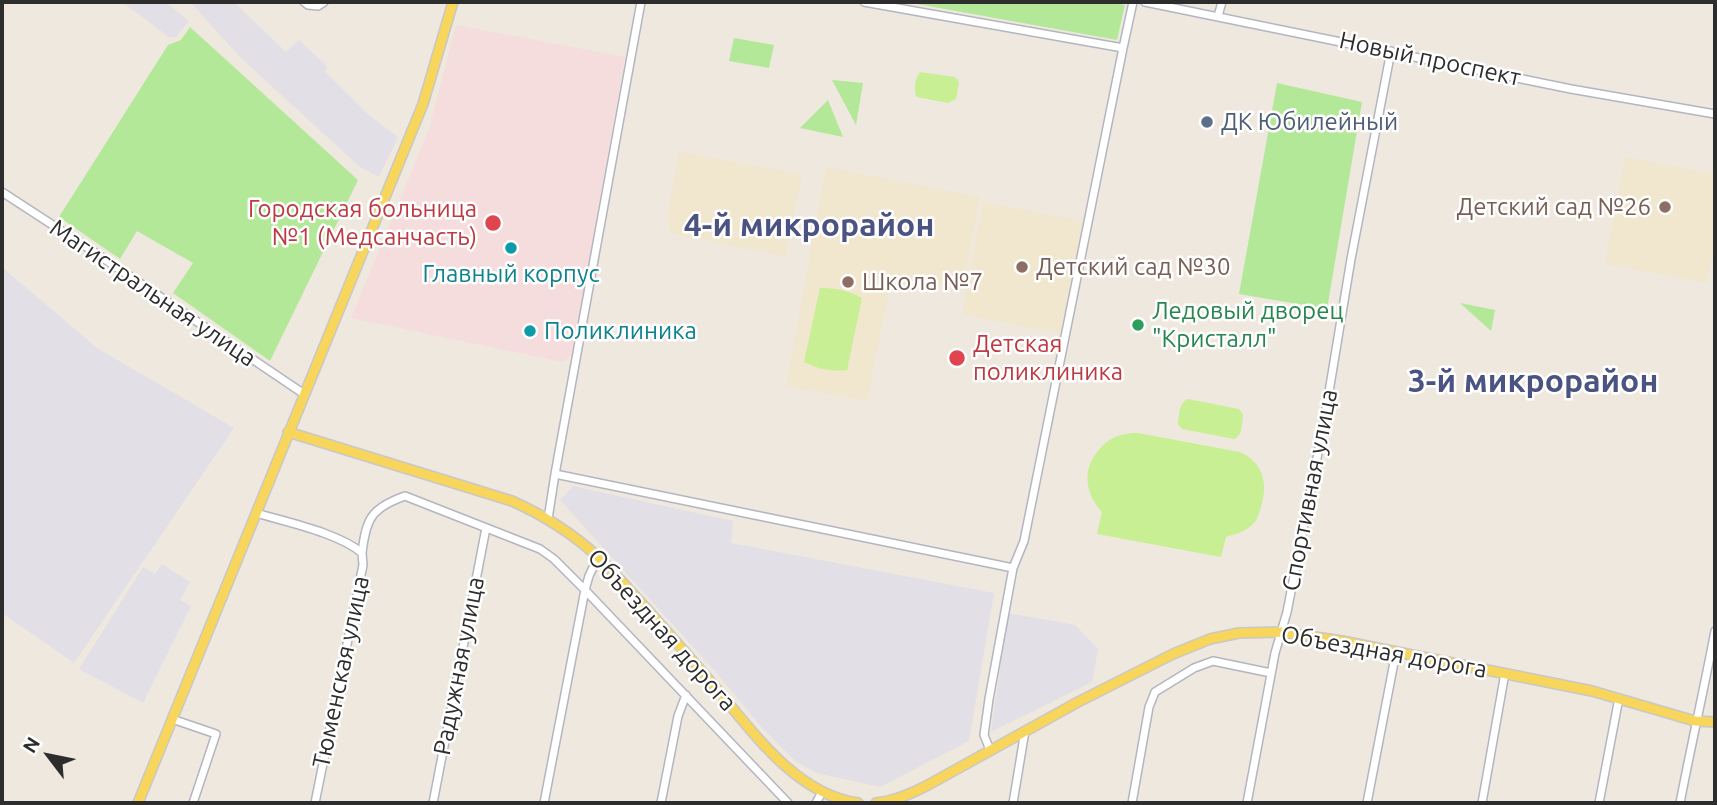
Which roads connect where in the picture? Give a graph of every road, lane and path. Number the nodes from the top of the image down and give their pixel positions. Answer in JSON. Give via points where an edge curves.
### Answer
{"nodes":[{"id":1,"x":304,"y":2,"type":"edge"},
{"id":2,"x":453,"y":2,"type":"edge"},
{"id":3,"x":641,"y":2,"type":"edge"},
{"id":4,"x":864,"y":2,"type":"edge"},
{"id":5,"x":1133,"y":2,"type":"edge"},
{"id":6,"x":1146,"y":2,"type":"edge"},
{"id":7,"x":1222,"y":2,"type":"edge"},
{"id":8,"x":321,"y":4,"type":"edge"},
{"id":9,"x":1218,"y":16,"type":"junction"},
{"id":10,"x":1123,"y":48,"type":"junction"},
{"id":11,"x":1391,"y":51,"type":"junction"},
{"id":12,"x":1715,"y":114,"type":"edge"},
{"id":13,"x":2,"y":192,"type":"edge"},
{"id":14,"x":304,"y":394,"type":"junction"},
{"id":15,"x":288,"y":432,"type":"junction"},
{"id":16,"x":555,"y":474,"type":"junction"},
{"id":17,"x":256,"y":513,"type":"junction"},
{"id":18,"x":548,"y":519,"type":"junction"},
{"id":19,"x":486,"y":528,"type":"junction"},
{"id":20,"x":362,"y":553,"type":"junction"},
{"id":21,"x":598,"y":557,"type":"junction"},
{"id":22,"x":1013,"y":568,"type":"junction"},
{"id":23,"x":585,"y":590,"type":"junction"},
{"id":24,"x":1715,"y":631,"type":"edge"},
{"id":25,"x":1281,"y":632,"type":"junction"},
{"id":26,"x":1396,"y":652,"type":"junction"},
{"id":27,"x":1271,"y":673,"type":"junction"},
{"id":28,"x":1505,"y":674,"type":"junction"},
{"id":29,"x":686,"y":695,"type":"junction"},
{"id":30,"x":1619,"y":698,"type":"junction"},
{"id":31,"x":172,"y":719,"type":"junction"},
{"id":32,"x":1695,"y":721,"type":"junction"},
{"id":33,"x":1715,"y":722,"type":"edge"},
{"id":34,"x":1025,"y":731,"type":"junction"},
{"id":35,"x":990,"y":750,"type":"junction"},
{"id":36,"x":822,"y":792,"type":"junction"},
{"id":37,"x":142,"y":802,"type":"edge"},
{"id":38,"x":193,"y":803,"type":"edge"},
{"id":39,"x":315,"y":803,"type":"edge"},
{"id":40,"x":433,"y":803,"type":"edge"},
{"id":41,"x":544,"y":803,"type":"edge"},
{"id":42,"x":661,"y":803,"type":"edge"},
{"id":43,"x":788,"y":803,"type":"edge"},
{"id":44,"x":816,"y":803,"type":"edge"},
{"id":45,"x":858,"y":803,"type":"edge"},
{"id":46,"x":876,"y":803,"type":"edge"},
{"id":47,"x":1013,"y":803,"type":"edge"},
{"id":48,"x":1132,"y":803,"type":"edge"},
{"id":49,"x":1247,"y":803,"type":"edge"},
{"id":50,"x":1367,"y":803,"type":"edge"},
{"id":51,"x":1482,"y":803,"type":"edge"},
{"id":52,"x":1599,"y":803,"type":"edge"},
{"id":53,"x":1680,"y":803,"type":"edge"}],
"edges":[{"from":1,"to":8,"type":"street"},
{"from":2,"to":14,"type":"main road","via":[[423,104]]},
{"from":3,"to":16,"type":"street"},
{"from":4,"to":10,"type":"street"},
{"from":5,"to":10,"type":"street"},
{"from":6,"to":9,"type":"street","name":"Новый проспект"},
{"from":7,"to":9,"type":"street"},
{"from":9,"to":11,"type":"street","name":"Новый проспект"},
{"from":10,"to":22,"type":"street","via":[[1026,533]]},
{"from":11,"to":12,"type":"street","name":"Новый проспект"},
{"from":11,"to":25,"type":"street","name":"Спортивная улица"},
{"from":13,"to":14,"type":"street","name":"Магистральная улица"},
{"from":14,"to":15,"type":"main road"},
{"from":15,"to":17,"type":"main road"},
{"from":15,"to":18,"type":"main road","name":"Объездная дорога","via":[[512,501]]},
{"from":16,"to":18,"type":"street"},
{"from":16,"to":22,"type":"street"},
{"from":17,"to":20,"type":"street","name":"Тюменская улица","via":[[337,538]]},
{"from":17,"to":31,"type":"main road"},
{"from":18,"to":21,"type":"main road","name":"Объездная дорога"},
{"from":19,"to":20,"type":"street","via":[[405,496],[370,517]]},
{"from":19,"to":23,"type":"street","via":[[540,549]]},
{"from":19,"to":40,"type":"street","name":"Радужная улица"},
{"from":20,"to":39,"type":"street","name":"Тюменская улица"},
{"from":21,"to":23,"type":"street"},
{"from":21,"to":36,"type":"main road","name":"Объездная дорога","via":[[757,737],[790,770]]},
{"from":22,"to":35,"type":"street","via":[[985,724]]},
{"from":23,"to":29,"type":"street"},
{"from":23,"to":41,"type":"street"},
{"from":24,"to":32,"type":"street"},
{"from":25,"to":26,"type":"main road","name":"Объездная дорога"},
{"from":25,"to":27,"type":"street","name":"Спортивная улица"},
{"from":25,"to":34,"type":"main road","name":"Объездная дорога","via":[[1225,635],[1191,646]]},
{"from":26,"to":28,"type":"main road","name":"Объездная дорога"},
{"from":26,"to":50,"type":"street"},
{"from":27,"to":48,"type":"street","via":[[1213,661],[1155,692]]},
{"from":27,"to":49,"type":"street","name":"Спортивная улица"},
{"from":28,"to":30,"type":"main road","name":"Объездная дорога"},
{"from":28,"to":51,"type":"street"},
{"from":29,"to":42,"type":"street"},
{"from":29,"to":43,"type":"street"},
{"from":30,"to":32,"type":"main road","name":"Объездная дорога"},
{"from":30,"to":52,"type":"street"},
{"from":31,"to":37,"type":"main road"},
{"from":31,"to":38,"type":"street","via":[[216,734]]},
{"from":32,"to":33,"type":"main road","name":"Объездная дорога"},
{"from":32,"to":53,"type":"street"},
{"from":34,"to":35,"type":"main road","name":"Объездная дорога"},
{"from":34,"to":47,"type":"street"},
{"from":35,"to":46,"type":"main road","name":"Объездная дорога","via":[[906,796]]},
{"from":36,"to":44,"type":"street"},
{"from":36,"to":45,"type":"main road","name":"Объездная дорога"}]}
